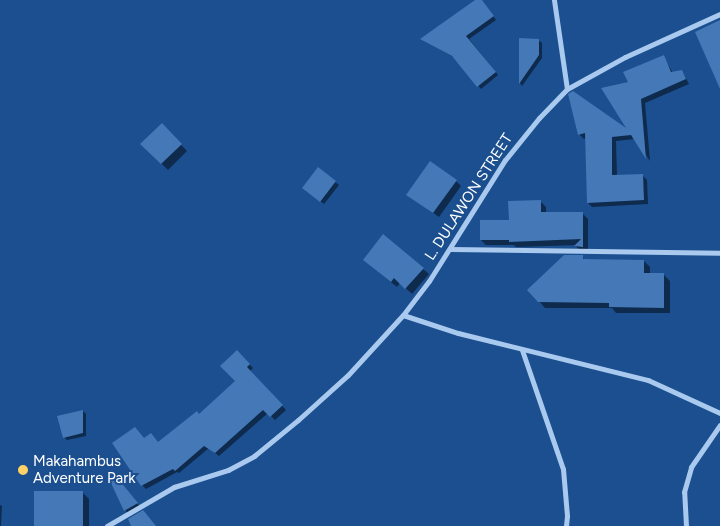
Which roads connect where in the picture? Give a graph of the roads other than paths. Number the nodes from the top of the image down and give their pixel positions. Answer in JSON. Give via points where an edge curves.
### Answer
{"nodes":[{"id":1,"x":554,"y":0,"type":"edge"},
{"id":2,"x":720,"y":14,"type":"edge"},
{"id":3,"x":567,"y":89,"type":"junction"},
{"id":4,"x":450,"y":249,"type":"junction"},
{"id":5,"x":720,"y":253,"type":"edge"},
{"id":6,"x":403,"y":315,"type":"junction"},
{"id":7,"x":522,"y":350,"type":"junction"},
{"id":8,"x":720,"y":413,"type":"edge"},
{"id":9,"x":720,"y":425,"type":"edge"},
{"id":10,"x":107,"y":526,"type":"edge"},
{"id":11,"x":566,"y":526,"type":"edge"},
{"id":12,"x":686,"y":526,"type":"edge"}],
"edges":[{"from":1,"to":3,"type":"street"},
{"from":2,"to":3,"type":"street","name":"L. DULAWON STREET","via":[[625,57]]},
{"from":3,"to":4,"type":"street","name":"L. DULAWON STREET","via":[[538,118],[505,160]]},
{"from":4,"to":5,"type":"street"},
{"from":4,"to":6,"type":"street","name":"L. DULAWON STREET"},
{"from":6,"to":7,"type":"street"},
{"from":6,"to":10,"type":"street","name":"L. DULAWON STREET","via":[[348,375],[254,456],[228,470],[174,487]]},
{"from":7,"to":8,"type":"street","via":[[648,380]]},
{"from":7,"to":11,"type":"street","via":[[563,469]]},
{"from":9,"to":12,"type":"street","via":[[691,467],[684,492]]}]}
